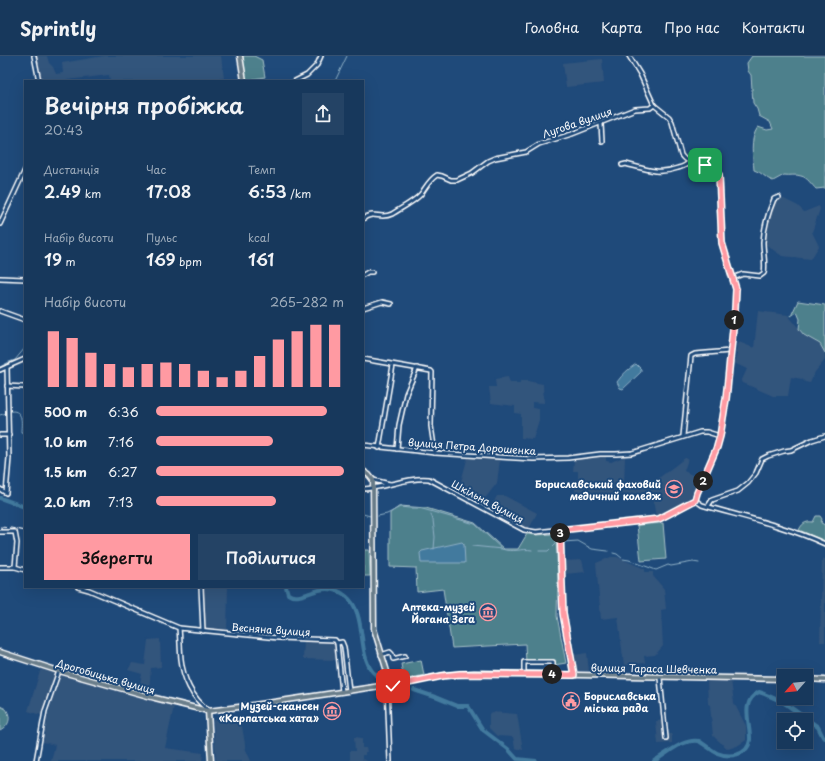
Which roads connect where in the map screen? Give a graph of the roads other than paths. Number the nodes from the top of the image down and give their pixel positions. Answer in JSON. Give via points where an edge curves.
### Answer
{"nodes":[{"id":1,"x":34,"y":56,"type":"edge"},
{"id":2,"x":240,"y":56,"type":"edge"},
{"id":3,"x":321,"y":56,"type":"edge"},
{"id":4,"x":629,"y":56,"type":"edge"},
{"id":5,"x":39,"y":80,"type":"edge"},
{"id":6,"x":244,"y":80,"type":"edge"},
{"id":7,"x":297,"y":80,"type":"edge"},
{"id":8,"x":654,"y":105,"type":"junction"},
{"id":9,"x":601,"y":124,"type":"junction"},
{"id":10,"x":602,"y":141,"type":"dead end"},
{"id":11,"x":689,"y":162,"type":"junction"},
{"id":12,"x":622,"y":165,"type":"dead end"},
{"id":13,"x":24,"y":172,"type":"edge"},
{"id":14,"x":779,"y":197,"type":"dead end"},
{"id":15,"x":364,"y":218,"type":"edge"},
{"id":16,"x":0,"y":224,"type":"edge"},
{"id":17,"x":372,"y":272,"type":"dead end"},
{"id":18,"x":364,"y":274,"type":"edge"},
{"id":19,"x":0,"y":278,"type":"edge"},
{"id":20,"x":733,"y":278,"type":"junction"},
{"id":21,"x":24,"y":279,"type":"edge"},
{"id":22,"x":392,"y":304,"type":"dead end"},
{"id":23,"x":364,"y":308,"type":"edge"},
{"id":24,"x":0,"y":311,"type":"edge"},
{"id":25,"x":24,"y":320,"type":"edge"},
{"id":26,"x":730,"y":351,"type":"junction"},
{"id":27,"x":24,"y":359,"type":"edge"},
{"id":28,"x":364,"y":359,"type":"edge"},
{"id":29,"x":393,"y":365,"type":"junction"},
{"id":30,"x":7,"y":367,"type":"junction"},
{"id":31,"x":417,"y":368,"type":"junction"},
{"id":32,"x":0,"y":370,"type":"edge"},
{"id":33,"x":7,"y":386,"type":"junction"},
{"id":34,"x":24,"y":387,"type":"edge"},
{"id":35,"x":0,"y":434,"type":"edge"},
{"id":36,"x":9,"y":435,"type":"junction"},
{"id":37,"x":683,"y":436,"type":"junction"},
{"id":38,"x":720,"y":436,"type":"junction"},
{"id":39,"x":825,"y":436,"type":"edge"},
{"id":40,"x":364,"y":445,"type":"edge"},
{"id":41,"x":379,"y":448,"type":"junction"},
{"id":42,"x":397,"y":450,"type":"junction"},
{"id":43,"x":435,"y":453,"type":"junction"},
{"id":44,"x":364,"y":472,"type":"edge"},
{"id":45,"x":372,"y":480,"type":"junction"},
{"id":46,"x":390,"y":484,"type":"junction"},
{"id":47,"x":373,"y":488,"type":"junction"},
{"id":48,"x":364,"y":489,"type":"edge"},
{"id":49,"x":0,"y":490,"type":"edge"},
{"id":50,"x":695,"y":500,"type":"junction"},
{"id":51,"x":708,"y":506,"type":"junction"},
{"id":52,"x":560,"y":530,"type":"junction"},
{"id":53,"x":0,"y":532,"type":"edge"},
{"id":54,"x":825,"y":544,"type":"edge"},
{"id":55,"x":0,"y":567,"type":"edge"},
{"id":56,"x":15,"y":567,"type":"junction"},
{"id":57,"x":24,"y":570,"type":"edge"},
{"id":58,"x":85,"y":588,"type":"edge"},
{"id":59,"x":201,"y":588,"type":"edge"},
{"id":60,"x":180,"y":628,"type":"junction"},
{"id":61,"x":203,"y":631,"type":"junction"},
{"id":62,"x":337,"y":643,"type":"junction"},
{"id":63,"x":0,"y":652,"type":"edge"},
{"id":64,"x":381,"y":655,"type":"junction"},
{"id":65,"x":404,"y":656,"type":"dead end"},
{"id":66,"x":59,"y":671,"type":"junction"},
{"id":67,"x":524,"y":674,"type":"junction"},
{"id":68,"x":553,"y":674,"type":"junction"},
{"id":69,"x":574,"y":675,"type":"junction"},
{"id":70,"x":660,"y":678,"type":"dead end"},
{"id":71,"x":777,"y":678,"type":"edge"},
{"id":72,"x":813,"y":679,"type":"edge"},
{"id":73,"x":825,"y":680,"type":"edge"},
{"id":74,"x":389,"y":685,"type":"junction"},
{"id":75,"x":349,"y":691,"type":"junction"},
{"id":76,"x":342,"y":692,"type":"junction"},
{"id":77,"x":196,"y":700,"type":"junction"},
{"id":78,"x":192,"y":708,"type":"junction"},
{"id":79,"x":208,"y":711,"type":"junction"},
{"id":80,"x":666,"y":738,"type":"dead end"},
{"id":81,"x":36,"y":761,"type":"edge"},
{"id":82,"x":211,"y":761,"type":"edge"},
{"id":83,"x":390,"y":761,"type":"edge"}],
"edges":[{"from":1,"to":5,"type":"street"},
{"from":2,"to":6,"type":"main road"},
{"from":3,"to":7,"type":"street","via":[[317,65],[307,75]]},
{"from":4,"to":8,"type":"street"},
{"from":8,"to":9,"type":"street","name":"Лугова вулиця","via":[[650,108],[635,109]]},
{"from":8,"to":11,"type":"street","via":[[669,117],[681,155]]},
{"from":9,"to":10,"type":"street"},
{"from":9,"to":15,"type":"street","name":"Лугова вулиця","via":[[539,144],[526,152],[491,159],[457,180],[437,175],[430,180],[418,197],[390,215],[372,214]]},
{"from":11,"to":12,"type":"street","via":[[669,172]]},
{"from":11,"to":20,"type":"street","via":[[712,167],[719,175],[722,243]]},
{"from":13,"to":16,"type":"street"},
{"from":14,"to":20,"type":"street","via":[[774,199],[765,225],[764,273],[760,276],[743,274]]},
{"from":17,"to":18,"type":"street"},
{"from":19,"to":21,"type":"street"},
{"from":20,"to":26,"type":"street","via":[[736,298]]},
{"from":22,"to":23,"type":"street","via":[[382,302]]},
{"from":24,"to":25,"type":"street"},
{"from":26,"to":37,"type":"street","via":[[690,356]]},
{"from":26,"to":38,"type":"street"},
{"from":27,"to":30,"type":"street"},
{"from":28,"to":29,"type":"street"},
{"from":29,"to":31,"type":"street"},
{"from":29,"to":41,"type":"street"},
{"from":30,"to":32,"type":"street"},
{"from":30,"to":33,"type":"street"},
{"from":31,"to":42,"type":"street","via":[[406,394]]},
{"from":31,"to":43,"type":"street","via":[[432,372],[431,426]]},
{"from":33,"to":34,"type":"street"},
{"from":33,"to":36,"type":"street"},
{"from":35,"to":36,"type":"street"},
{"from":36,"to":49,"type":"street","via":[[6,492]]},
{"from":37,"to":38,"type":"street","name":"вулиця Петра Дорошенка","via":[[704,432]]},
{"from":37,"to":43,"type":"street","name":"вулиця Петра Дорошенка","via":[[632,453],[568,458],[533,459]]},
{"from":38,"to":50,"type":"street"},
{"from":39,"to":51,"type":"street","via":[[762,459],[748,483],[738,491],[712,500]]},
{"from":40,"to":41,"type":"street","name":"вулиця Петра Дорошенка"},
{"from":41,"to":42,"type":"street","name":"вулиця Петра Дорошенка"},
{"from":42,"to":43,"type":"street","name":"вулиця Петра Дорошенка"},
{"from":44,"to":45,"type":"main road"},
{"from":45,"to":46,"type":"street","name":"Шкільна вулиця"},
{"from":45,"to":47,"type":"main road"},
{"from":46,"to":47,"type":"street","name":"Шкільна вулиця"},
{"from":46,"to":52,"type":"street","name":"Шкільна вулиця","via":[[429,479],[524,530]]},
{"from":47,"to":48,"type":"street","name":"Шкільна вулиця"},
{"from":47,"to":64,"type":"main road","via":[[373,619],[374,633]]},
{"from":50,"to":51,"type":"street"},
{"from":50,"to":52,"type":"street","name":"Шкільна вулиця","via":[[659,519]]},
{"from":51,"to":54,"type":"street"},
{"from":52,"to":69,"type":"street","via":[[563,613]]},
{"from":53,"to":56,"type":"street","via":[[15,532]]},
{"from":55,"to":56,"type":"street"},
{"from":56,"to":57,"type":"street"},
{"from":58,"to":60,"type":"street","name":"Весняна вулиця"},
{"from":59,"to":61,"type":"street"},
{"from":60,"to":61,"type":"street","name":"Весняна вулиця"},
{"from":60,"to":77,"type":"street","via":[[181,660]]},
{"from":61,"to":62,"type":"street","name":"Весняна вулиця","via":[[335,640]]},
{"from":62,"to":75,"type":"street","via":[[342,642],[344,647]]},
{"from":62,"to":76,"type":"street"},
{"from":63,"to":66,"type":"main road","name":"Дрогобицька вулиця"},
{"from":64,"to":65,"type":"street","via":[[390,652],[393,659]]},
{"from":64,"to":74,"type":"main road"},
{"from":66,"to":78,"type":"main road","name":"Дрогобицька вулиця"},
{"from":66,"to":81,"type":"street","via":[[45,711]]},
{"from":67,"to":68,"type":"main road","name":"вулиця Тараса Шевченка"},
{"from":67,"to":68,"type":"street","via":[[524,662],[553,662]]},
{"from":67,"to":74,"type":"main road","name":"вулиця Тараса Шевченка","via":[[460,674]]},
{"from":68,"to":69,"type":"main road","name":"вулиця Тараса Шевченка"},
{"from":69,"to":71,"type":"main road","name":"вулиця Тараса Шевченка"},
{"from":70,"to":80,"type":"street"},
{"from":72,"to":73,"type":"main road"},
{"from":74,"to":75,"type":"main road","name":"вулиця Тараса Шевченка"},
{"from":74,"to":83,"type":"street"},
{"from":75,"to":76,"type":"main road","name":"вулиця Тараса Шевченка"},
{"from":76,"to":79,"type":"main road","name":"Дрогобицька вулиця"},
{"from":77,"to":78,"type":"street"},
{"from":77,"to":79,"type":"street"},
{"from":78,"to":79,"type":"main road","name":"Дрогобицька вулиця"},
{"from":79,"to":82,"type":"main road"}]}
